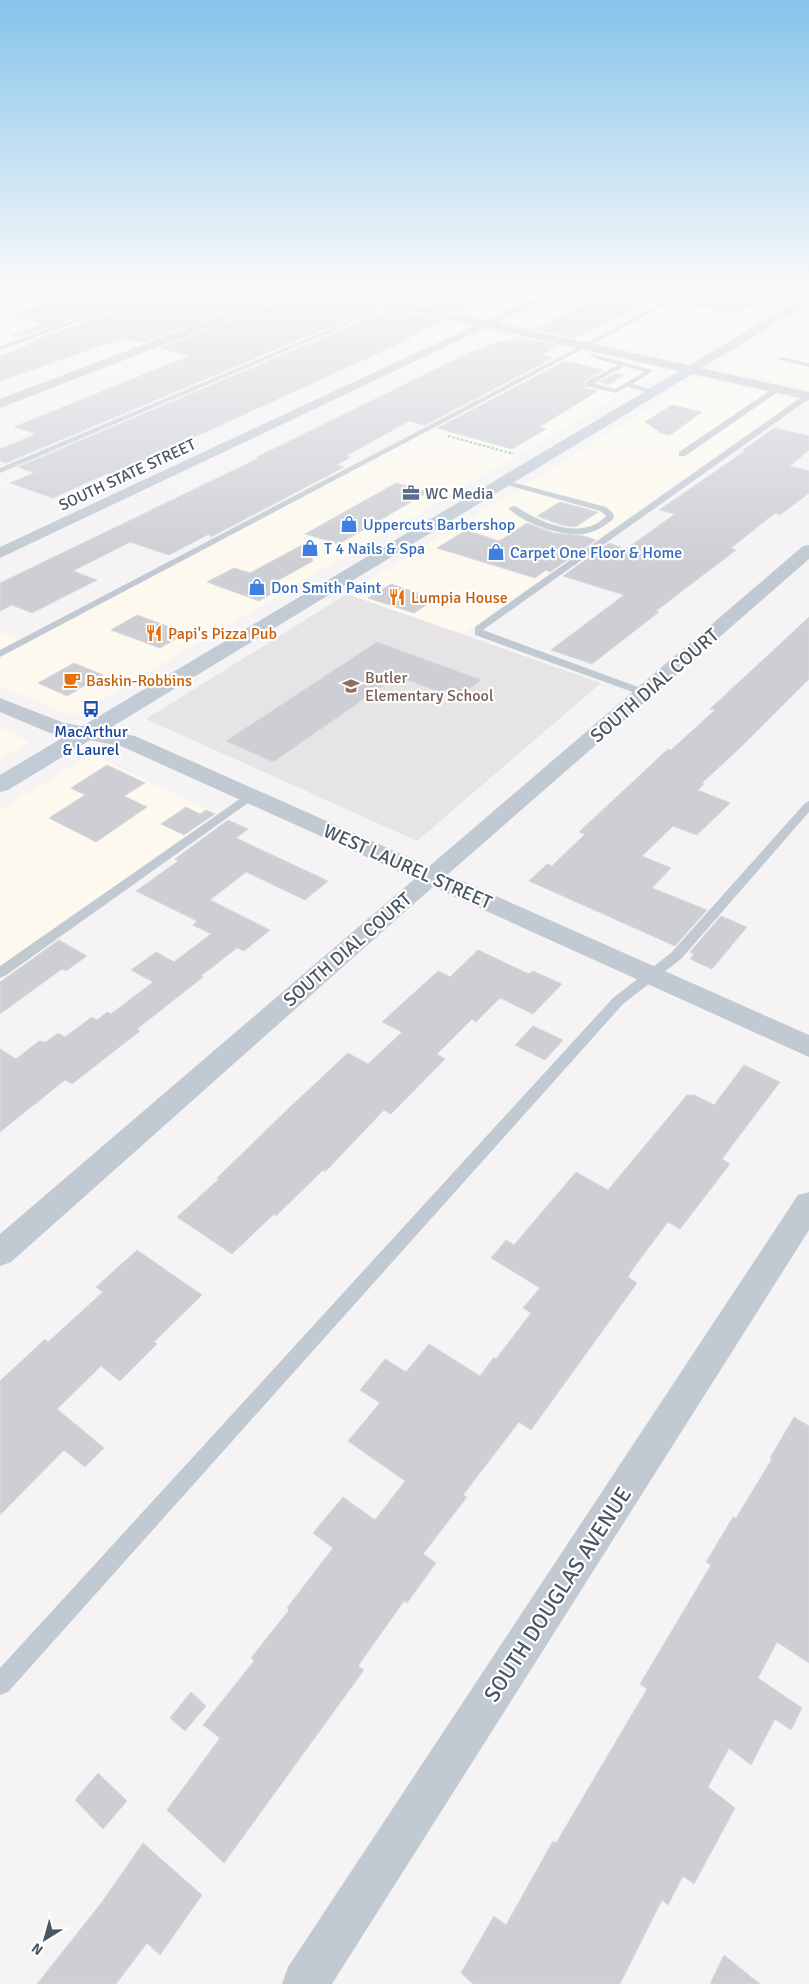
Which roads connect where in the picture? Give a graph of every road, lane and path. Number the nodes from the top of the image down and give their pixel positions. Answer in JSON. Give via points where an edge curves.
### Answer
{"nodes":[{"id":1,"x":65,"y":379,"type":"edge"},
{"id":2,"x":217,"y":379,"type":"edge"},
{"id":3,"x":370,"y":379,"type":"edge"},
{"id":4,"x":522,"y":379,"type":"edge"},
{"id":5,"x":601,"y":379,"type":"edge"},
{"id":6,"x":636,"y":379,"type":"edge"},
{"id":7,"x":673,"y":379,"type":"edge"},
{"id":8,"x":732,"y":379,"type":"edge"},
{"id":9,"x":631,"y":381,"type":"junction"},
{"id":10,"x":778,"y":389,"type":"junction"},
{"id":11,"x":652,"y":391,"type":"junction"},
{"id":12,"x":809,"y":396,"type":"edge"},
{"id":13,"x":1,"y":403,"type":"edge"},
{"id":14,"x":446,"y":436,"type":"dead end"},
{"id":15,"x":682,"y":454,"type":"dead end"},
{"id":16,"x":519,"y":456,"type":"dead end"},
{"id":17,"x":0,"y":471,"type":"edge"},
{"id":18,"x":503,"y":481,"type":"junction"},
{"id":19,"x":512,"y":508,"type":"dead end"},
{"id":20,"x":809,"y":550,"type":"edge"},
{"id":21,"x":0,"y":553,"type":"edge"},
{"id":22,"x":0,"y":654,"type":"edge"},
{"id":23,"x":644,"y":692,"type":"junction"},
{"id":24,"x":0,"y":704,"type":"edge"},
{"id":25,"x":85,"y":733,"type":"junction"},
{"id":26,"x":0,"y":785,"type":"edge"},
{"id":27,"x":251,"y":796,"type":"junction"},
{"id":28,"x":809,"y":805,"type":"edge"},
{"id":29,"x":432,"y":876,"type":"junction"},
{"id":30,"x":0,"y":973,"type":"edge"},
{"id":31,"x":649,"y":975,"type":"junction"},
{"id":32,"x":809,"y":1047,"type":"edge"},
{"id":33,"x":809,"y":1204,"type":"edge"},
{"id":34,"x":0,"y":1252,"type":"edge"},
{"id":35,"x":0,"y":1684,"type":"edge"},
{"id":36,"x":305,"y":1984,"type":"edge"}],
"edges":[{"from":1,"to":13,"type":"street"},
{"from":2,"to":17,"type":"lane"},
{"from":3,"to":21,"type":"street","name":"SOUTH STATE STREET"},
{"from":4,"to":22,"type":"lane"},
{"from":5,"to":9,"type":"lane","via":[[588,384],[616,391]]},
{"from":6,"to":9,"type":"lane"},
{"from":7,"to":11,"type":"main road"},
{"from":8,"to":10,"type":"street"},
{"from":9,"to":11,"type":"lane"},
{"from":10,"to":12,"type":"street"},
{"from":10,"to":15,"type":"lane"},
{"from":11,"to":18,"type":"main road"},
{"from":12,"to":23,"type":"lane","via":[[478,629],[478,633]]},
{"from":14,"to":16,"type":"path"},
{"from":18,"to":19,"type":"lane","via":[[603,509],[610,518],[592,530],[579,532],[526,518]]},
{"from":18,"to":25,"type":"main road"},
{"from":20,"to":23,"type":"street","name":"SOUTH DIAL COURT"},
{"from":23,"to":29,"type":"street","name":"SOUTH DIAL COURT"},
{"from":24,"to":25,"type":"street","name":"WEST LAUREL STREET","via":[[47,724]]},
{"from":25,"to":26,"type":"main road"},
{"from":25,"to":27,"type":"street","name":"WEST LAUREL STREET","via":[[127,741]]},
{"from":27,"to":29,"type":"street","name":"WEST LAUREL STREET"},
{"from":27,"to":30,"type":"lane"},
{"from":28,"to":31,"type":"lane","via":[[676,956]]},
{"from":29,"to":31,"type":"street","name":"WEST LAUREL STREET"},
{"from":29,"to":34,"type":"street","name":"SOUTH DIAL COURT"},
{"from":31,"to":32,"type":"street","name":"WEST LAUREL STREET"},
{"from":31,"to":35,"type":"lane","via":[[618,1001]]},
{"from":33,"to":36,"type":"street","name":"SOUTH DOUGLAS AVENUE"}]}
